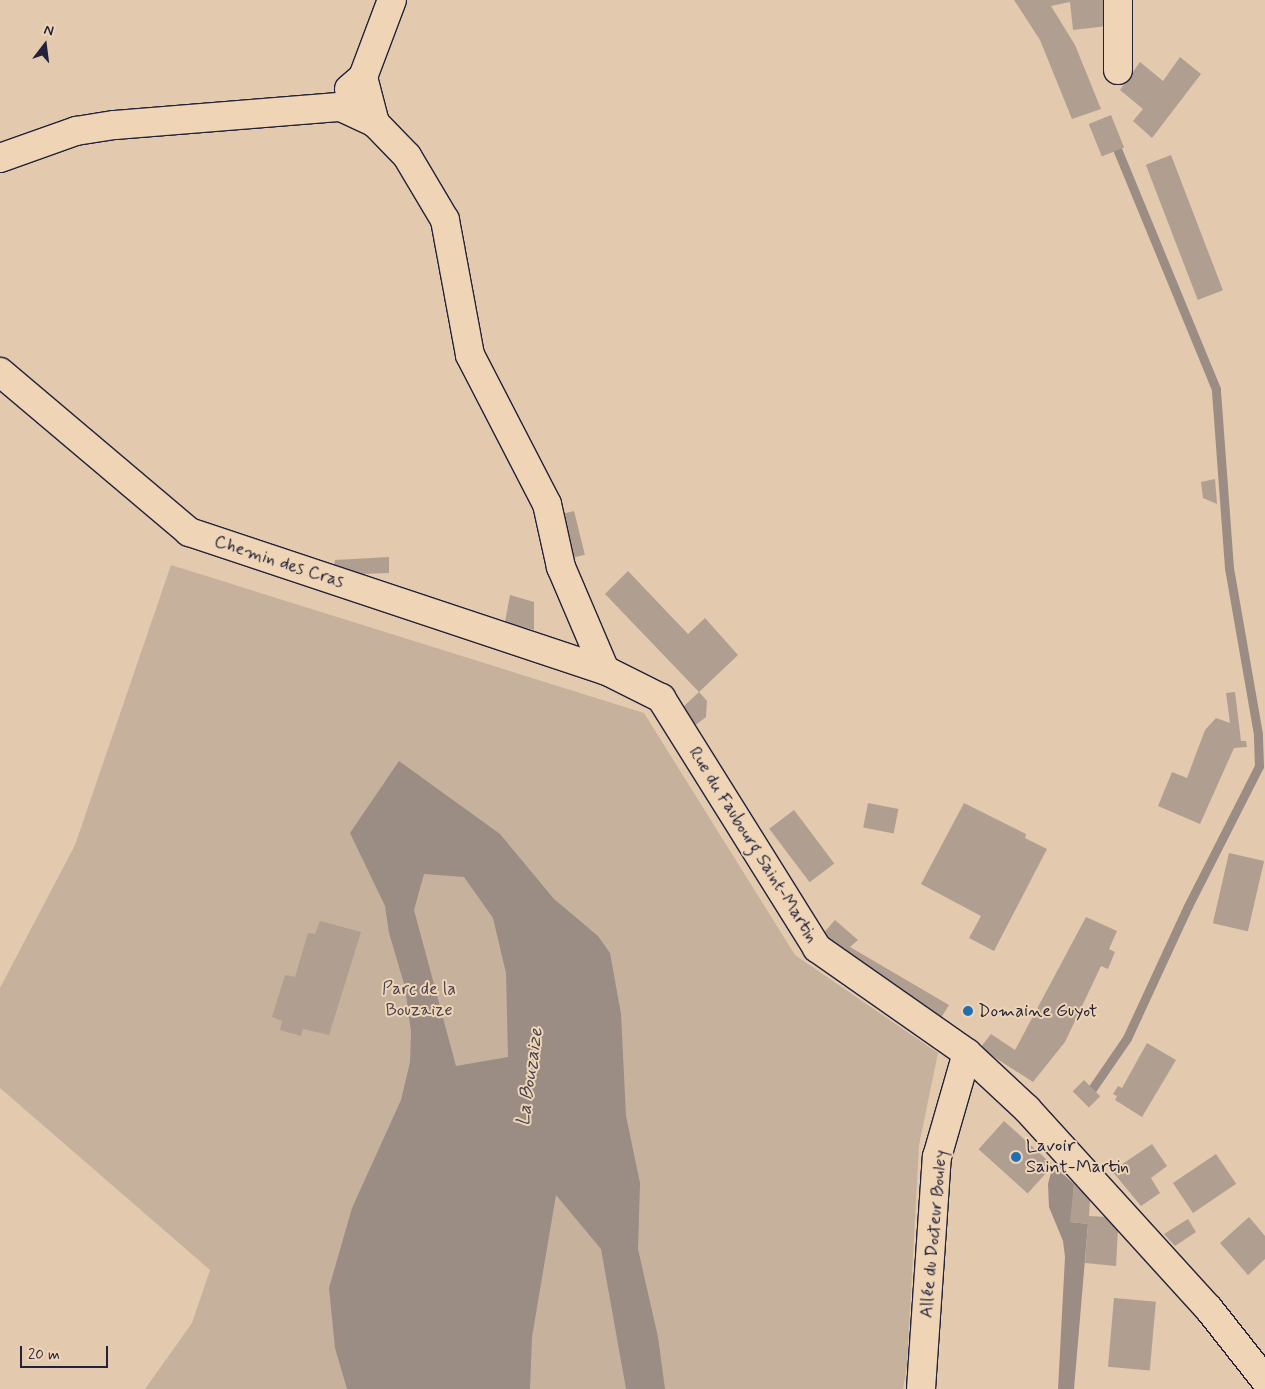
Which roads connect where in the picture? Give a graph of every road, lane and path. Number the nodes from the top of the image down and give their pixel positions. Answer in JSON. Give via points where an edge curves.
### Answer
{"nodes":[{"id":1,"x":392,"y":0,"type":"edge"},
{"id":2,"x":1118,"y":0,"type":"edge"},
{"id":3,"x":1118,"y":70,"type":"dead end"},
{"id":4,"x":363,"y":77,"type":"junction"},
{"id":5,"x":326,"y":107,"type":"junction"},
{"id":6,"x":375,"y":123,"type":"junction"},
{"id":7,"x":0,"y":158,"type":"edge"},
{"id":8,"x":0,"y":372,"type":"edge"},
{"id":9,"x":605,"y":670,"type":"junction"},
{"id":10,"x":967,"y":1053,"type":"junction"},
{"id":11,"x":1265,"y":1380,"type":"edge"},
{"id":12,"x":921,"y":1389,"type":"edge"}],
"edges":[{"from":1,"to":4,"type":"street"},
{"from":2,"to":3,"type":"street"},
{"from":4,"to":5,"type":"street"},
{"from":4,"to":6,"type":"street"},
{"from":5,"to":6,"type":"street","via":[[341,107]]},
{"from":5,"to":7,"type":"street","via":[[115,125],[76,132]]},
{"from":6,"to":9,"type":"street","via":[[407,156],[444,220],[470,355],[547,504],[561,567]]},
{"from":8,"to":9,"type":"street","name":"Chemin des Cras","via":[[189,532]]},
{"from":9,"to":10,"type":"street","name":"Rue du Faubourg Saint-Martin","via":[[661,698],[817,948]]},
{"from":10,"to":11,"type":"street","name":"Rue du Faubourg Saint-Martin","via":[[1027,1109],[1209,1309]]},
{"from":10,"to":12,"type":"street","name":"Allée du Docteur Bouley","via":[[937,1157]]}]}
